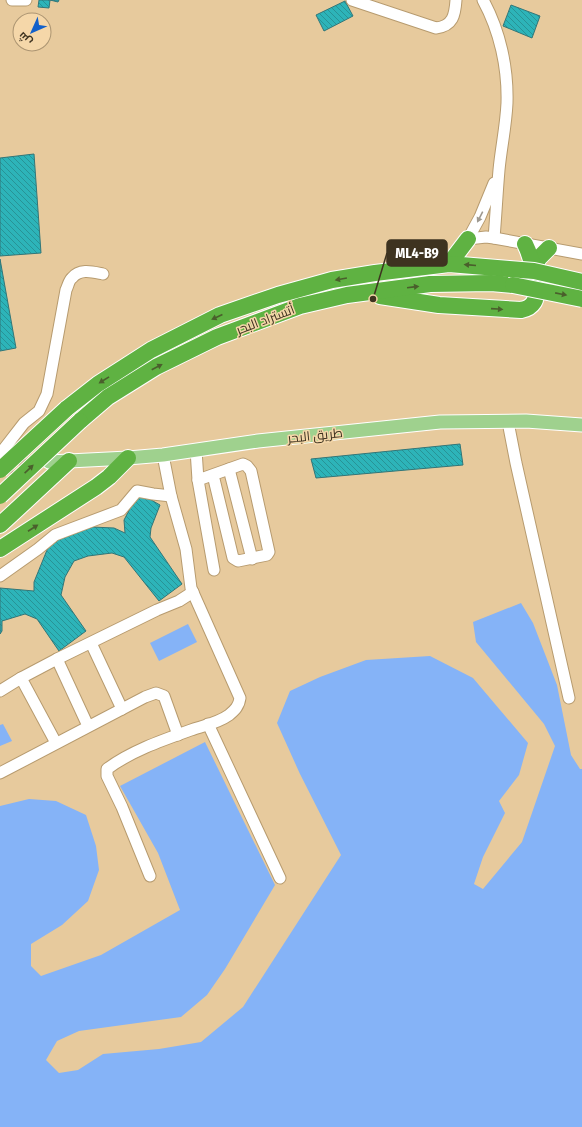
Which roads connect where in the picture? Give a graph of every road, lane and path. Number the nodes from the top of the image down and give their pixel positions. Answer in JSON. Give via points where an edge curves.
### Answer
{"nodes":[{"id":1,"x":12,"y":0,"type":"edge"},
{"id":2,"x":26,"y":0,"type":"edge"},
{"id":3,"x":352,"y":0,"type":"edge"},
{"id":4,"x":456,"y":0,"type":"edge"},
{"id":5,"x":483,"y":0,"type":"edge"},
{"id":6,"x":499,"y":169,"type":"junction"},
{"id":7,"x":494,"y":238,"type":"junction"},
{"id":8,"x":468,"y":239,"type":"junction"},
{"id":9,"x":525,"y":244,"type":"junction"},
{"id":10,"x":549,"y":248,"type":"junction"},
{"id":11,"x":582,"y":254,"type":"edge"},
{"id":12,"x":450,"y":264,"type":"junction"},
{"id":13,"x":534,"y":267,"type":"junction"},
{"id":14,"x":103,"y":274,"type":"dead end"},
{"id":15,"x":582,"y":282,"type":"edge"},
{"id":16,"x":361,"y":293,"type":"junction"},
{"id":17,"x":582,"y":299,"type":"edge"},
{"id":18,"x":508,"y":422,"type":"junction"},
{"id":19,"x":582,"y":425,"type":"edge"},
{"id":20,"x":196,"y":450,"type":"junction"},
{"id":21,"x":0,"y":454,"type":"edge"},
{"id":22,"x":163,"y":455,"type":"junction"},
{"id":23,"x":128,"y":458,"type":"junction"},
{"id":24,"x":69,"y":461,"type":"junction"},
{"id":25,"x":49,"y":462,"type":"tunnel mouth"},
{"id":26,"x":229,"y":469,"type":"junction"},
{"id":27,"x":0,"y":470,"type":"edge"},
{"id":28,"x":213,"y":475,"type":"junction"},
{"id":29,"x":198,"y":480,"type":"junction"},
{"id":30,"x":0,"y":496,"type":"edge"},
{"id":31,"x":171,"y":496,"type":"junction"},
{"id":32,"x":0,"y":525,"type":"edge"},
{"id":33,"x":0,"y":549,"type":"edge"},
{"id":34,"x":252,"y":559,"type":"junction"},
{"id":35,"x":214,"y":570,"type":"dead end"},
{"id":36,"x":0,"y":576,"type":"edge"},
{"id":37,"x":193,"y":592,"type":"junction"},
{"id":38,"x":92,"y":643,"type":"junction"},
{"id":39,"x":57,"y":659,"type":"junction"},
{"id":40,"x":21,"y":678,"type":"junction"},
{"id":41,"x":0,"y":691,"type":"edge"},
{"id":42,"x":570,"y":698,"type":"dead end"},
{"id":43,"x":122,"y":709,"type":"junction"},
{"id":44,"x":208,"y":724,"type":"junction"},
{"id":45,"x":88,"y":726,"type":"junction"},
{"id":46,"x":178,"y":735,"type":"junction"},
{"id":47,"x":56,"y":743,"type":"junction"},
{"id":48,"x":0,"y":772,"type":"edge"},
{"id":49,"x":150,"y":876,"type":"dead end"},
{"id":50,"x":280,"y":878,"type":"dead end"}],
"edges":[{"from":1,"to":2,"type":"street"},
{"from":3,"to":4,"type":"street","via":[[436,28],[450,23]]},
{"from":5,"to":6,"type":"street","via":[[496,28],[505,66],[507,105]]},
{"from":6,"to":7,"type":"street"},
{"from":6,"to":8,"type":"street","one_way":true,"via":[[491,193]]},
{"from":7,"to":8,"type":"street"},
{"from":7,"to":9,"type":"street"},
{"from":8,"to":12,"type":"highway"},
{"from":9,"to":10,"type":"street"},
{"from":9,"to":13,"type":"highway"},
{"from":10,"to":11,"type":"street"},
{"from":10,"to":13,"type":"highway"},
{"from":15,"to":12,"type":"highway","name":"أتستراد البحر","one_way":true,"bridge":true,"via":[[534,271]]},
{"from":12,"to":27,"type":"highway","name":"أتستراد البحر","one_way":true,"bridge":true,"via":[[332,280],[220,315],[151,350],[98,384],[66,409]]},
{"from":16,"to":13,"type":"highway","one_way":true,"via":[[439,305],[521,310],[534,304]]},
{"from":14,"to":21,"type":"street","via":[[87,271],[72,278],[66,290],[47,394],[39,411],[24,423]]},
{"from":16,"to":17,"type":"highway","name":"أتستراد البحر","one_way":true,"bridge":true,"via":[[430,284],[491,283]]},
{"from":30,"to":16,"type":"highway","name":"أتستراد البحر","one_way":true,"bridge":true,"via":[[108,397],[156,367],[217,337],[300,306]]},
{"from":18,"to":19,"type":"main road","name":"طريق البحر"},
{"from":18,"to":20,"type":"main road","name":"طريق البحر","via":[[440,422]]},
{"from":18,"to":42,"type":"street"},
{"from":20,"to":22,"type":"main road","name":"طريق البحر"},
{"from":20,"to":29,"type":"street"},
{"from":22,"to":23,"type":"main road","name":"طريق البحر"},
{"from":22,"to":31,"type":"street"},
{"from":23,"to":24,"type":"main road","name":"طريق البحر"},
{"from":33,"to":23,"type":"highway","one_way":true,"via":[[96,487]]},
{"from":24,"to":25,"type":"main road","name":"طريق البحر"},
{"from":24,"to":32,"type":"highway"},
{"from":26,"to":28,"type":"street"},
{"from":26,"to":34,"type":"street"},
{"from":26,"to":34,"type":"street","via":[[243,464],[251,471],[269,552],[267,555]]},
{"from":28,"to":29,"type":"street"},
{"from":28,"to":34,"type":"street","via":[[233,558],[238,561]]},
{"from":29,"to":35,"type":"street"},
{"from":31,"to":36,"type":"street","via":[[137,491],[121,510],[54,535]]},
{"from":31,"to":37,"type":"street","via":[[186,549]]},
{"from":37,"to":38,"type":"street"},
{"from":37,"to":44,"type":"street","via":[[240,698],[239,705],[228,716]]},
{"from":38,"to":39,"type":"street"},
{"from":38,"to":43,"type":"street"},
{"from":39,"to":40,"type":"street"},
{"from":39,"to":45,"type":"street"},
{"from":40,"to":41,"type":"street"},
{"from":40,"to":47,"type":"street"},
{"from":43,"to":45,"type":"street"},
{"from":43,"to":46,"type":"street","via":[[156,693],[164,696]]},
{"from":44,"to":46,"type":"street"},
{"from":44,"to":50,"type":"street"},
{"from":45,"to":47,"type":"street"},
{"from":46,"to":49,"type":"street","via":[[107,769],[107,776]]},
{"from":47,"to":48,"type":"street"}]}
